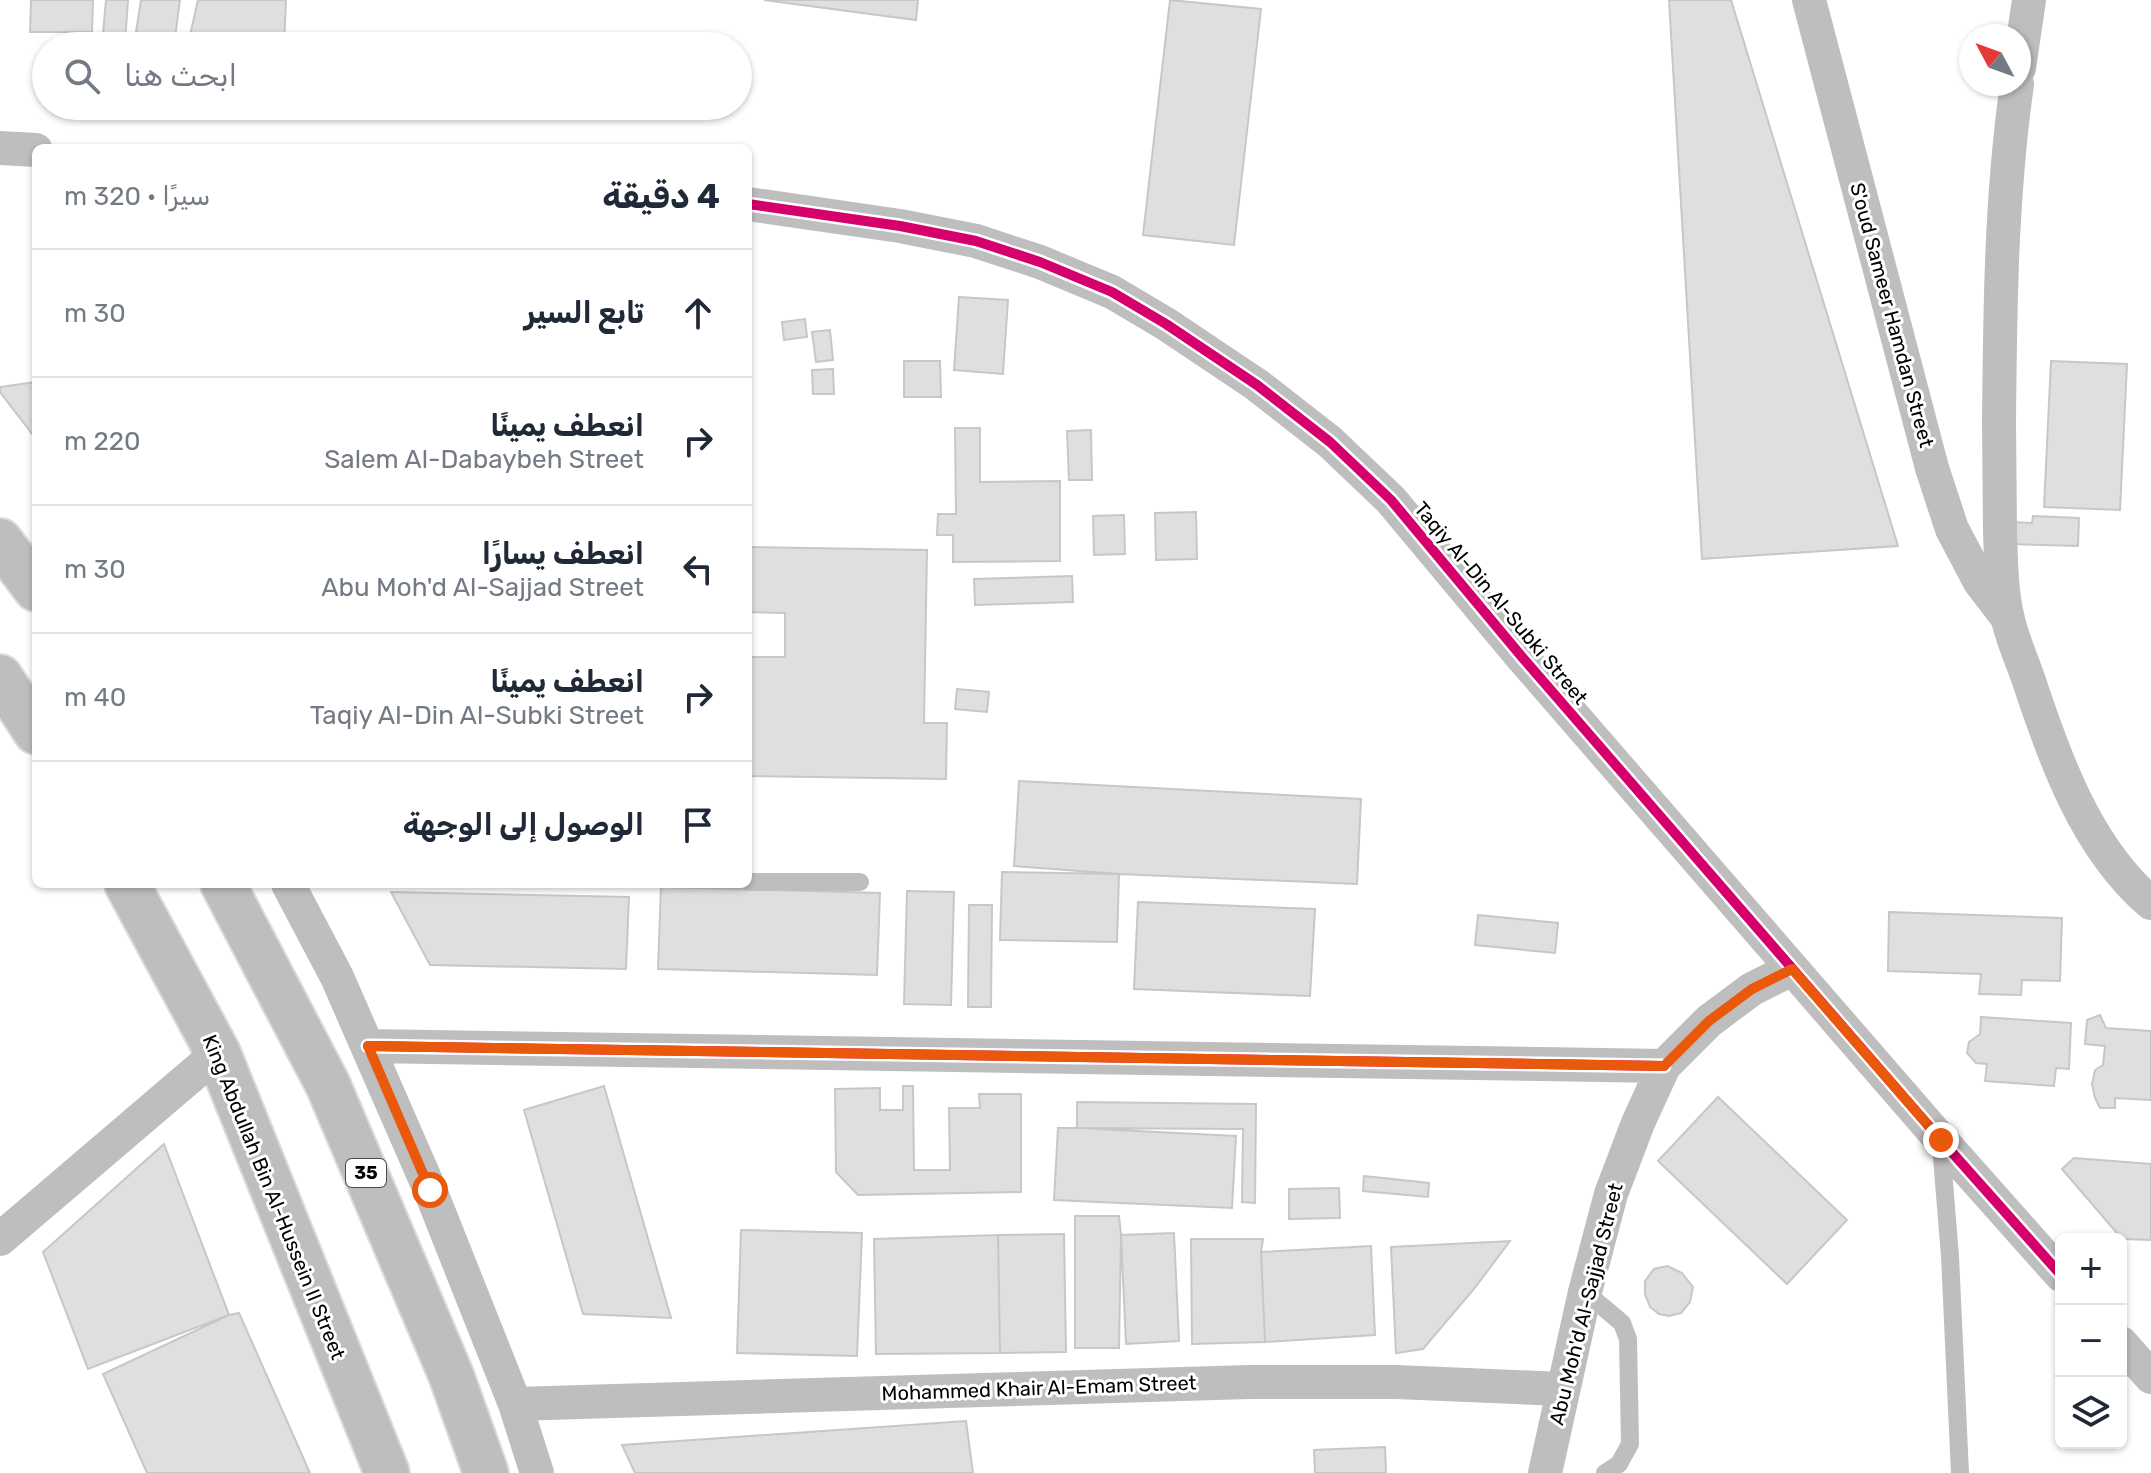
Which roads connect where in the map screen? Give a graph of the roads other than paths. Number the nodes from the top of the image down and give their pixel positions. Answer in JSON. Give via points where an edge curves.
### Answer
{"nodes":[{"id":1,"x":1809,"y":0,"type":"edge"},
{"id":2,"x":2029,"y":0,"type":"edge"},
{"id":3,"x":2025,"y":24,"type":"edge"},
{"id":4,"x":2015,"y":96,"type":"edge"},
{"id":5,"x":0,"y":148,"type":"edge"},
{"id":6,"x":32,"y":150,"type":"edge"},
{"id":7,"x":752,"y":205,"type":"edge"},
{"id":8,"x":0,"y":541,"type":"edge"},
{"id":9,"x":32,"y":584,"type":"edge"},
{"id":10,"x":2007,"y":616,"type":"junction"},
{"id":11,"x":0,"y":677,"type":"edge"},
{"id":12,"x":32,"y":726,"type":"edge"},
{"id":13,"x":752,"y":882,"type":"edge"},
{"id":14,"x":860,"y":882,"type":"dead end"},
{"id":15,"x":129,"y":888,"type":"edge"},
{"id":16,"x":225,"y":888,"type":"edge"},
{"id":17,"x":290,"y":888,"type":"edge"},
{"id":18,"x":2151,"y":903,"type":"edge"},
{"id":19,"x":1792,"y":969,"type":"junction"},
{"id":20,"x":368,"y":1046,"type":"junction"},
{"id":21,"x":218,"y":1053,"type":"junction"},
{"id":22,"x":1664,"y":1066,"type":"junction"},
{"id":23,"x":1941,"y":1140,"type":"junction"},
{"id":24,"x":0,"y":1239,"type":"edge"},
{"id":25,"x":2055,"y":1268,"type":"edge"},
{"id":26,"x":1585,"y":1292,"type":"junction"},
{"id":27,"x":2127,"y":1350,"type":"edge"},
{"id":28,"x":2151,"y":1377,"type":"edge"},
{"id":29,"x":1563,"y":1389,"type":"junction"},
{"id":30,"x":515,"y":1404,"type":"junction"},
{"id":31,"x":387,"y":1473,"type":"edge"},
{"id":32,"x":486,"y":1473,"type":"edge"},
{"id":33,"x":537,"y":1473,"type":"edge"},
{"id":34,"x":1545,"y":1473,"type":"edge"},
{"id":35,"x":1605,"y":1473,"type":"edge"},
{"id":36,"x":1960,"y":1473,"type":"edge"}],
"edges":[{"from":1,"to":10,"type":"street","name":"S'oud Sameer Hamdan Street","via":[[1932,468],[1952,529],[1980,582]]},
{"from":2,"to":3,"type":"street"},
{"from":4,"to":10,"type":"street","name":"S'oud Sameer Hamdan Street","via":[[2000,340],[2001,565]]},
{"from":5,"to":6,"type":"street"},
{"from":7,"to":19,"type":"street","name":"Taqiy Al-Din Al-Subki Street","via":[[976,241],[1040,262],[1112,292],[1257,385],[1330,442],[1391,500]]},
{"from":8,"to":9,"type":"highway"},
{"from":10,"to":18,"type":"street","name":"S'oud Sameer Hamdan Street","via":[[2043,725],[2095,839]]},
{"from":11,"to":12,"type":"highway"},
{"from":13,"to":14,"type":"lane"},
{"from":15,"to":21,"type":"highway","name":"King Abdullah Bin Al-Hussein II Street"},
{"from":16,"to":32,"type":"highway","number":"35","via":[[328,1085],[451,1375]]},
{"from":17,"to":20,"type":"street"},
{"from":19,"to":22,"type":"street","name":"Abu Moh'd Al-Sajjad Street","via":[[1752,989],[1709,1021]]},
{"from":19,"to":23,"type":"street","name":"Taqiy Al-Din Al-Subki Street"},
{"from":20,"to":22,"type":"street"},
{"from":20,"to":30,"type":"street"},
{"from":21,"to":24,"type":"street"},
{"from":21,"to":31,"type":"highway","name":"King Abdullah Bin Al-Hussein II Street"},
{"from":22,"to":26,"type":"street","name":"Abu Moh'd Al-Sajjad Street","via":[[1611,1194]]},
{"from":23,"to":25,"type":"street","name":"Taqiy Al-Din Al-Subki Street"},
{"from":23,"to":36,"type":"lane"},
{"from":26,"to":29,"type":"street","name":"Abu Moh'd Al-Sajjad Street"},
{"from":26,"to":35,"type":"lane","via":[[1622,1323],[1628,1339],[1630,1444],[1619,1464]]},
{"from":27,"to":28,"type":"street"},
{"from":29,"to":30,"type":"street","name":"Mohammed Khair Al-Emam Street","via":[[1234,1382]]},
{"from":29,"to":34,"type":"street","name":"Abu Moh'd Al-Sajjad Street"},
{"from":30,"to":33,"type":"street"}]}
